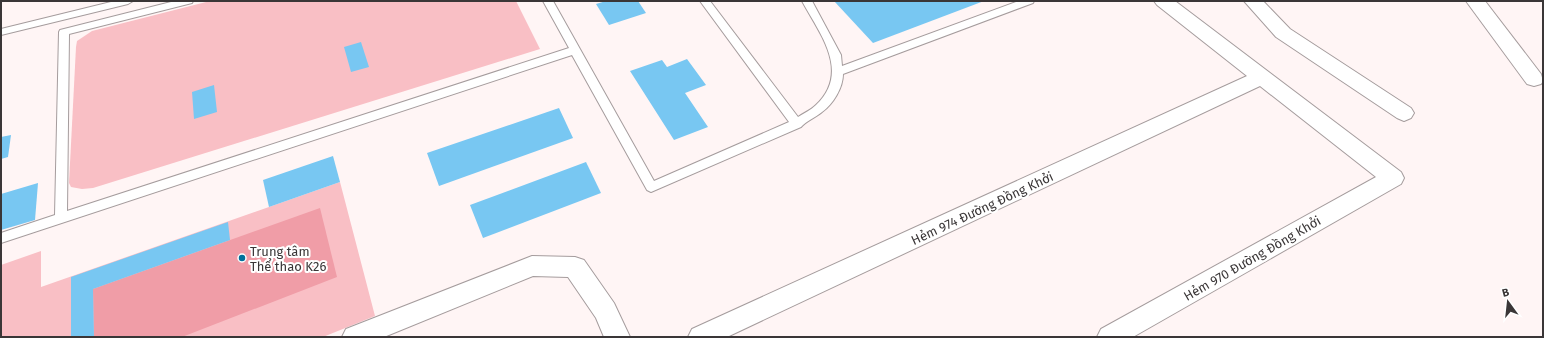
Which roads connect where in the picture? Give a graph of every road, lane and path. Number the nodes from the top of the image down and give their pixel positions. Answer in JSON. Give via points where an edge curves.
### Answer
{"nodes":[{"id":1,"x":128,"y":1,"type":"edge"},
{"id":2,"x":188,"y":1,"type":"edge"},
{"id":3,"x":548,"y":1,"type":"edge"},
{"id":4,"x":705,"y":1,"type":"edge"},
{"id":5,"x":807,"y":1,"type":"edge"},
{"id":6,"x":1029,"y":1,"type":"edge"},
{"id":7,"x":1162,"y":1,"type":"edge"},
{"id":8,"x":1253,"y":1,"type":"edge"},
{"id":9,"x":1475,"y":1,"type":"edge"},
{"id":10,"x":1,"y":32,"type":"edge"},
{"id":11,"x":575,"y":50,"type":"junction"},
{"id":12,"x":838,"y":72,"type":"junction"},
{"id":13,"x":1262,"y":77,"type":"junction"},
{"id":14,"x":1534,"y":79,"type":"dead end"},
{"id":15,"x":1404,"y":113,"type":"dead end"},
{"id":16,"x":797,"y":124,"type":"junction"},
{"id":17,"x":61,"y":219,"type":"junction"},
{"id":18,"x":1,"y":238,"type":"edge"},
{"id":19,"x":1127,"y":334,"type":"edge"},
{"id":20,"x":355,"y":337,"type":"edge"},
{"id":21,"x":617,"y":337,"type":"edge"},
{"id":22,"x":701,"y":337,"type":"edge"}],
"edges":[{"from":1,"to":10,"type":"lane"},
{"from":2,"to":17,"type":"lane","via":[[64,32]]},
{"from":3,"to":11,"type":"lane"},
{"from":4,"to":16,"type":"lane"},
{"from":5,"to":12,"type":"lane","via":[[836,55]]},
{"from":6,"to":12,"type":"lane"},
{"from":7,"to":13,"type":"street"},
{"from":8,"to":15,"type":"street","via":[[1283,33]]},
{"from":9,"to":14,"type":"street"},
{"from":11,"to":16,"type":"lane","via":[[651,187]]},
{"from":11,"to":17,"type":"lane"},
{"from":12,"to":16,"type":"lane","via":[[835,87],[828,98],[819,109]]},
{"from":13,"to":19,"type":"street","name":"Hẻm 970 Đường Đồng Khởi","via":[[1393,178]]},
{"from":13,"to":22,"type":"street","name":"Hẻm 974 Đường Đồng Khởi"},
{"from":17,"to":18,"type":"lane"},
{"from":20,"to":21,"type":"street","via":[[532,266],[575,266],[605,311]]}]}
